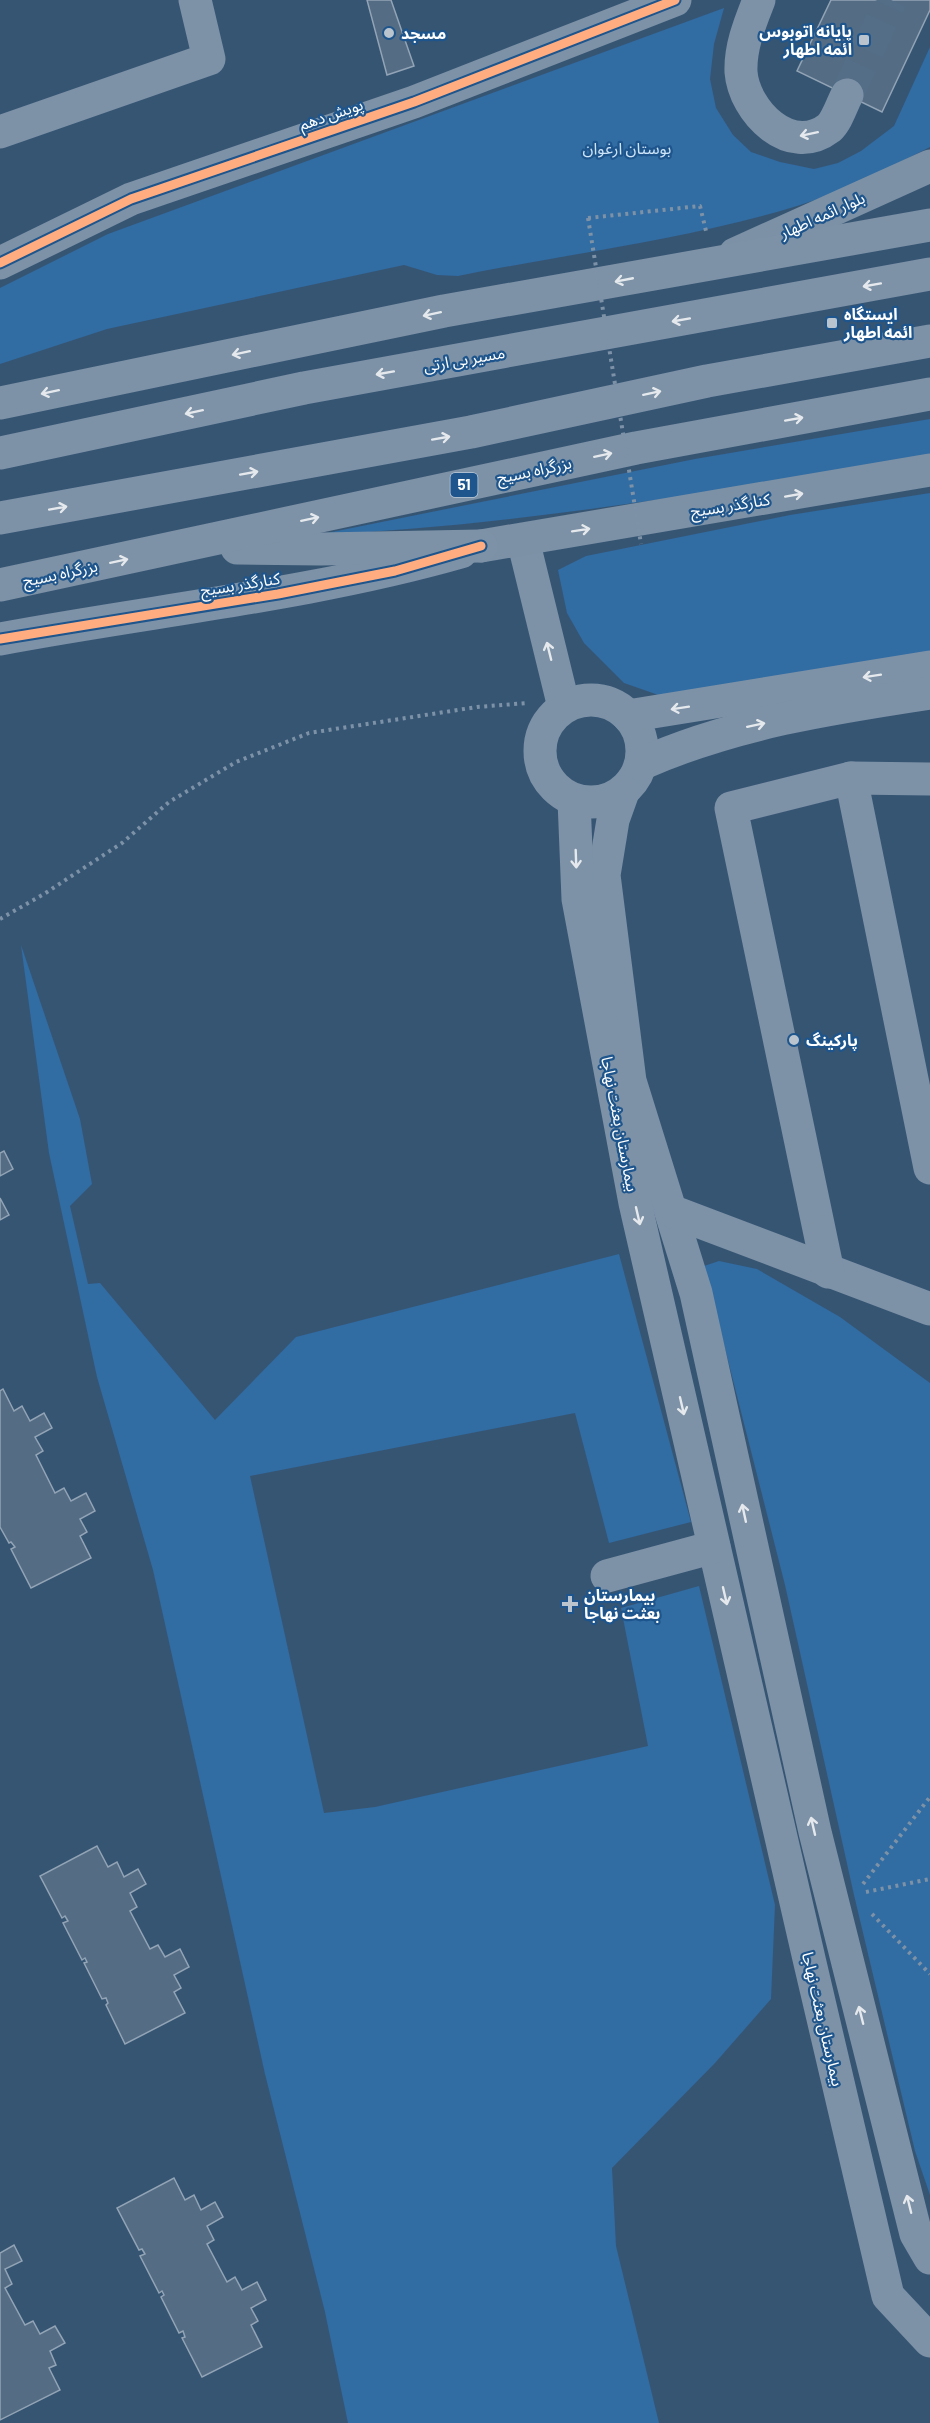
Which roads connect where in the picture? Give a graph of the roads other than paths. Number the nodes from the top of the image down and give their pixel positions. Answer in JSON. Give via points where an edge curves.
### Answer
{"nodes":[{"id":1,"x":195,"y":0,"type":"edge"},
{"id":2,"x":675,"y":0,"type":"edge"},
{"id":3,"x":759,"y":0,"type":"edge"},
{"id":4,"x":847,"y":95,"type":"tunnel mouth"},
{"id":5,"x":0,"y":132,"type":"edge"},
{"id":6,"x":930,"y":166,"type":"edge"},
{"id":7,"x":930,"y":225,"type":"edge"},
{"id":8,"x":0,"y":263,"type":"edge"},
{"id":9,"x":714,"y":263,"type":"junction"},
{"id":10,"x":930,"y":274,"type":"edge"},
{"id":11,"x":930,"y":341,"type":"edge"},
{"id":12,"x":930,"y":394,"type":"edge"},
{"id":13,"x":0,"y":403,"type":"edge"},
{"id":14,"x":0,"y":453,"type":"edge"},
{"id":15,"x":930,"y":470,"type":"edge"},
{"id":16,"x":0,"y":518,"type":"edge"},
{"id":17,"x":523,"y":540,"type":"junction"},
{"id":18,"x":184,"y":546,"type":"junction"},
{"id":19,"x":481,"y":546,"type":"junction"},
{"id":20,"x":0,"y":585,"type":"edge"},
{"id":21,"x":0,"y":639,"type":"edge"},
{"id":22,"x":930,"y":667,"type":"edge"},
{"id":23,"x":930,"y":693,"type":"edge"},
{"id":24,"x":564,"y":707,"type":"junction"},
{"id":25,"x":628,"y":716,"type":"junction"},
{"id":26,"x":641,"y":764,"type":"junction"},
{"id":27,"x":850,"y":778,"type":"junction"},
{"id":28,"x":930,"y":779,"type":"edge"},
{"id":29,"x":623,"y":792,"type":"junction"},
{"id":30,"x":574,"y":800,"type":"junction"},
{"id":31,"x":930,"y":1168,"type":"edge"},
{"id":32,"x":671,"y":1211,"type":"junction"},
{"id":33,"x":828,"y":1272,"type":"junction"},
{"id":34,"x":930,"y":1307,"type":"edge"},
{"id":35,"x":714,"y":1547,"type":"junction"},
{"id":36,"x":607,"y":1576,"type":"dead end"},
{"id":37,"x":930,"y":2258,"type":"edge"},
{"id":38,"x":930,"y":2341,"type":"edge"}],
"edges":[{"from":1,"to":5,"type":"street","via":[[209,59]]},
{"from":2,"to":8,"type":"street","name":"پویش دهم","via":[[414,102],[131,199]]},
{"from":4,"to":3,"type":"street","one_way":true,"via":[[830,127],[809,137],[785,136],[766,122],[749,100],[741,73],[746,33]]},
{"from":6,"to":9,"type":"main road","name":"بلوار ائمه اطهار"},
{"from":7,"to":9,"type":"highway"},
{"from":9,"to":13,"type":"highway","one_way":true,"via":[[444,311]]},
{"from":10,"to":14,"type":"street","name":"مسیر بی ارتی","one_way":true,"via":[[304,388]]},
{"from":16,"to":11,"type":"street","one_way":true,"via":[[471,432],[707,381]]},
{"from":18,"to":12,"type":"highway","name":"بزرگراه بسیج","number":"51","one_way":true,"via":[[636,448]]},
{"from":17,"to":15,"type":"main road","name":"کنارگذر بسیج","one_way":true},
{"from":17,"to":19,"type":"main road","name":"کنارگذر بسیج"},
{"from":24,"to":17,"type":"street","one_way":true},
{"from":18,"to":19,"type":"highway","via":[[321,549]]},
{"from":20,"to":18,"type":"highway","name":"بزرگراه بسیج","number":"51","one_way":true},
{"from":19,"to":21,"type":"street","name":"کنارگذر بسیج","via":[[395,571],[278,594]]},
{"from":22,"to":25,"type":"street","one_way":true},
{"from":26,"to":23,"type":"street","one_way":true,"via":[[727,731]]},
{"from":24,"to":25,"type":"street","via":[[597,700],[614,705]]},
{"from":24,"to":30,"type":"street","via":[[543,732],[540,757],[548,780]]},
{"from":25,"to":26,"type":"street","via":[[642,746]]},
{"from":26,"to":29,"type":"street"},
{"from":27,"to":28,"type":"street"},
{"from":27,"to":31,"type":"street"},
{"from":27,"to":33,"type":"street","via":[[731,808]]},
{"from":29,"to":30,"type":"street","via":[[590,803]]},
{"from":29,"to":32,"type":"street","name":"بیمارستان بعثت نهاجا","via":[[613,820],[604,875],[630,1081]]},
{"from":30,"to":35,"type":"street","name":"بیمارستان بعثت نهاجا","one_way":true,"via":[[578,899],[635,1203]]},
{"from":32,"to":33,"type":"street"},
{"from":37,"to":32,"type":"street","name":"بیمارستان بعثت نهاجا","one_way":true,"via":[[916,2234],[815,1832],[696,1293]]},
{"from":33,"to":34,"type":"street"},
{"from":35,"to":36,"type":"street"},
{"from":35,"to":38,"type":"street","name":"بیمارستان بعثت نهاجا","one_way":true,"via":[[888,2296]]}]}
